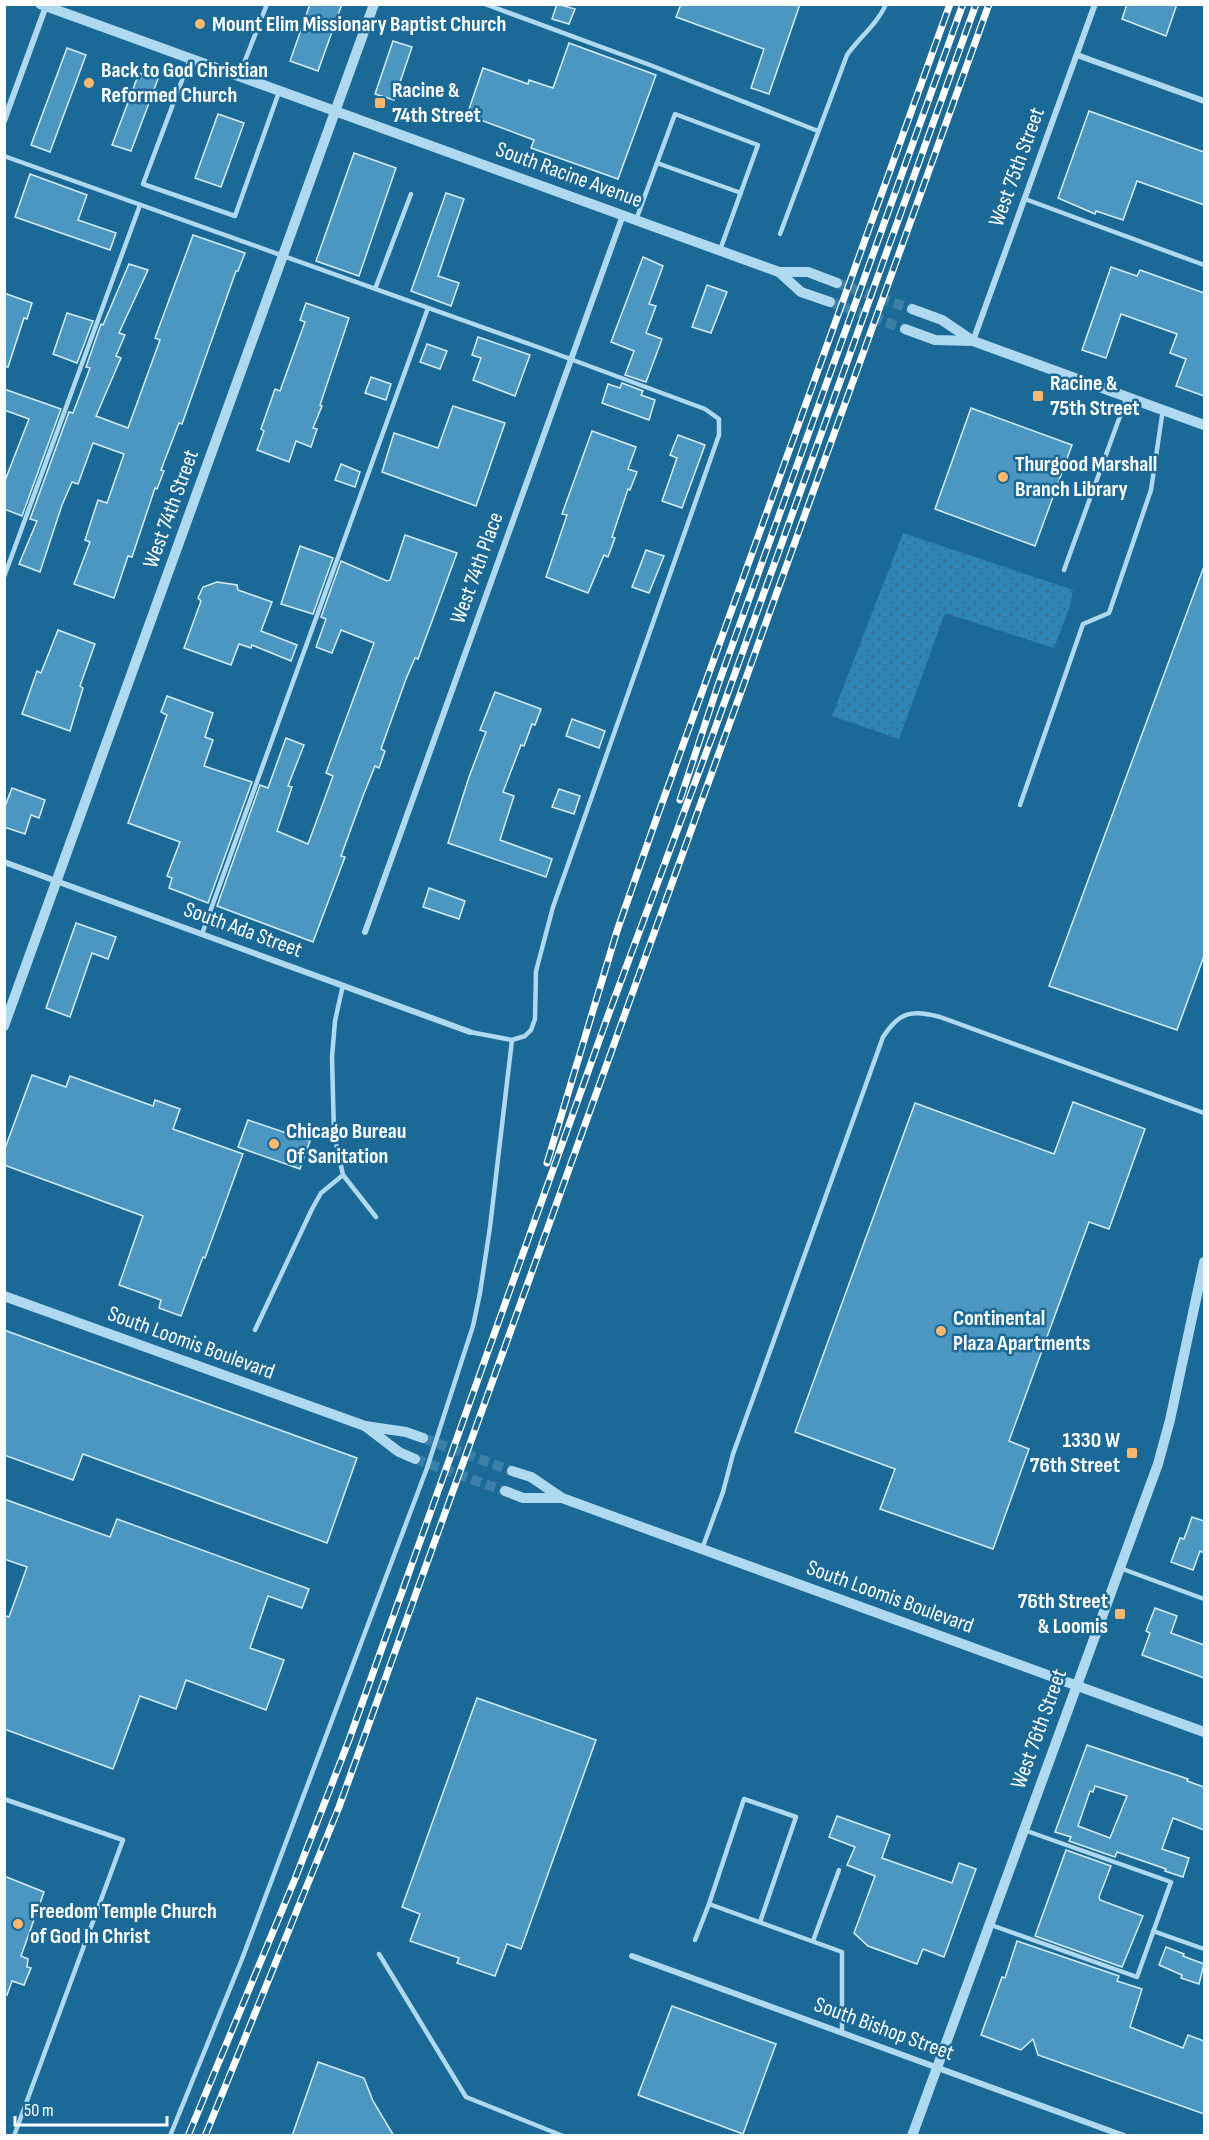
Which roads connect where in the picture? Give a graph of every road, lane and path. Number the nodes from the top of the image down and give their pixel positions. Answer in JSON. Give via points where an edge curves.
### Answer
{"nodes":[{"id":1,"x":267,"y":4,"type":"edge"},
{"id":2,"x":374,"y":4,"type":"edge"},
{"id":3,"x":485,"y":4,"type":"edge"},
{"id":4,"x":886,"y":4,"type":"edge"},
{"id":5,"x":1095,"y":4,"type":"edge"},
{"id":6,"x":43,"y":5,"type":"edge"},
{"id":7,"x":1077,"y":55,"type":"junction"},
{"id":8,"x":190,"y":58,"type":"junction"},
{"id":9,"x":239,"y":76,"type":"junction"},
{"id":10,"x":280,"y":91,"type":"junction"},
{"id":11,"x":1204,"y":101,"type":"edge"},
{"id":12,"x":335,"y":111,"type":"junction"},
{"id":13,"x":4,"y":121,"type":"edge"},
{"id":14,"x":818,"y":131,"type":"junction"},
{"id":15,"x":4,"y":156,"type":"edge"},
{"id":16,"x":657,"y":163,"type":"junction"},
{"id":17,"x":741,"y":193,"type":"junction"},
{"id":18,"x":411,"y":194,"type":"dead end"},
{"id":19,"x":1025,"y":200,"type":"junction"},
{"id":20,"x":140,"y":205,"type":"junction"},
{"id":21,"x":623,"y":215,"type":"junction"},
{"id":22,"x":636,"y":220,"type":"junction"},
{"id":23,"x":780,"y":234,"type":"dead end"},
{"id":24,"x":720,"y":250,"type":"junction"},
{"id":25,"x":283,"y":257,"type":"junction"},
{"id":26,"x":1204,"y":265,"type":"edge"},
{"id":27,"x":779,"y":272,"type":"junction"},
{"id":28,"x":837,"y":282,"type":"tunnel mouth"},
{"id":29,"x":375,"y":290,"type":"junction"},
{"id":30,"x":830,"y":302,"type":"tunnel mouth"},
{"id":31,"x":428,"y":308,"type":"junction"},
{"id":32,"x":912,"y":309,"type":"tunnel mouth"},
{"id":33,"x":905,"y":329,"type":"tunnel mouth"},
{"id":34,"x":974,"y":341,"type":"junction"},
{"id":35,"x":571,"y":359,"type":"junction"},
{"id":36,"x":1127,"y":397,"type":"junction"},
{"id":37,"x":1162,"y":409,"type":"junction"},
{"id":38,"x":1204,"y":424,"type":"edge"},
{"id":39,"x":1064,"y":570,"type":"dead end"},
{"id":40,"x":4,"y":577,"type":"edge"},
{"id":41,"x":1020,"y":805,"type":"dead end"},
{"id":42,"x":4,"y":862,"type":"edge"},
{"id":43,"x":58,"y":881,"type":"junction"},
{"id":44,"x":364,"y":932,"type":"dead end"},
{"id":45,"x":202,"y":934,"type":"junction"},
{"id":46,"x":343,"y":985,"type":"junction"},
{"id":47,"x":4,"y":1026,"type":"edge"},
{"id":48,"x":470,"y":1032,"type":"joint"},
{"id":49,"x":512,"y":1040,"type":"junction"},
{"id":50,"x":1204,"y":1113,"type":"edge"},
{"id":51,"x":343,"y":1175,"type":"junction"},
{"id":52,"x":376,"y":1217,"type":"dead end"},
{"id":53,"x":1204,"y":1262,"type":"edge"},
{"id":54,"x":4,"y":1296,"type":"edge"},
{"id":55,"x":255,"y":1330,"type":"dead end"},
{"id":56,"x":365,"y":1426,"type":"junction"},
{"id":57,"x":423,"y":1438,"type":"tunnel mouth"},
{"id":58,"x":416,"y":1459,"type":"tunnel mouth"},
{"id":59,"x":512,"y":1471,"type":"tunnel mouth"},
{"id":60,"x":505,"y":1491,"type":"tunnel mouth"},
{"id":61,"x":562,"y":1498,"type":"junction"},
{"id":62,"x":702,"y":1549,"type":"junction"},
{"id":63,"x":1119,"y":1568,"type":"junction"},
{"id":64,"x":1204,"y":1599,"type":"edge"},
{"id":65,"x":1075,"y":1686,"type":"junction"},
{"id":66,"x":1204,"y":1732,"type":"edge"},
{"id":67,"x":4,"y":1799,"type":"edge"},
{"id":68,"x":1023,"y":1829,"type":"junction"},
{"id":69,"x":838,"y":1870,"type":"dead end"},
{"id":70,"x":709,"y":1904,"type":"junction"},
{"id":71,"x":760,"y":1922,"type":"junction"},
{"id":72,"x":989,"y":1924,"type":"junction"},
{"id":73,"x":1153,"y":1931,"type":"junction"},
{"id":74,"x":695,"y":1940,"type":"dead end"},
{"id":75,"x":813,"y":1941,"type":"junction"},
{"id":76,"x":1204,"y":1949,"type":"edge"},
{"id":77,"x":379,"y":1954,"type":"dead end"},
{"id":78,"x":632,"y":1956,"type":"dead end"},
{"id":79,"x":842,"y":2033,"type":"junction"},
{"id":80,"x":937,"y":2067,"type":"junction"},
{"id":81,"x":14,"y":2136,"type":"edge"},
{"id":82,"x":170,"y":2136,"type":"edge"},
{"id":83,"x":563,"y":2136,"type":"edge"},
{"id":84,"x":912,"y":2136,"type":"edge"},
{"id":85,"x":1124,"y":2136,"type":"edge"}],
"edges":[{"from":1,"to":9,"type":"lane"},
{"from":2,"to":12,"type":"street","name":"West 74th Street"},
{"from":3,"to":14,"type":"lane"},
{"from":4,"to":14,"type":"lane","via":[[882,15],[847,55]]},
{"from":5,"to":7,"type":"street","name":"West 75th Street"},
{"from":6,"to":8,"type":"street","name":"South Racine Avenue"},
{"from":6,"to":13,"type":"street"},
{"from":7,"to":11,"type":"street"},
{"from":7,"to":19,"type":"street","name":"West 75th Street"},
{"from":8,"to":9,"type":"street","name":"South Racine Avenue"},
{"from":8,"to":10,"type":"lane","via":[[142,184],[235,216]]},
{"from":9,"to":10,"type":"street","name":"South Racine Avenue"},
{"from":10,"to":12,"type":"street","name":"South Racine Avenue"},
{"from":12,"to":21,"type":"street","name":"South Racine Avenue"},
{"from":12,"to":25,"type":"street","name":"West 74th Street"},
{"from":14,"to":23,"type":"lane"},
{"from":15,"to":20,"type":"lane"},
{"from":16,"to":17,"type":"lane"},
{"from":16,"to":17,"type":"lane","via":[[675,114],[758,145]]},
{"from":16,"to":22,"type":"lane"},
{"from":17,"to":24,"type":"lane"},
{"from":18,"to":29,"type":"lane"},
{"from":19,"to":26,"type":"lane"},
{"from":19,"to":34,"type":"street","name":"West 75th Street"},
{"from":20,"to":25,"type":"lane"},
{"from":20,"to":40,"type":"lane"},
{"from":21,"to":22,"type":"street","name":"South Racine Avenue"},
{"from":21,"to":35,"type":"street","name":"West 74th Place"},
{"from":22,"to":24,"type":"street","name":"South Racine Avenue"},
{"from":24,"to":27,"type":"street","name":"South Racine Avenue"},
{"from":25,"to":29,"type":"lane"},
{"from":25,"to":43,"type":"street","name":"West 74th Street"},
{"from":27,"to":28,"type":"street","name":"South Racine Avenue","via":[[808,272]]},
{"from":27,"to":30,"type":"street","name":"South Racine Avenue","via":[[801,292]]},
{"from":29,"to":31,"type":"lane"},
{"from":31,"to":35,"type":"lane"},
{"from":31,"to":45,"type":"lane"},
{"from":32,"to":34,"type":"street","via":[[942,320]]},
{"from":33,"to":34,"type":"street","via":[[935,340]]},
{"from":34,"to":36,"type":"street"},
{"from":35,"to":44,"type":"street","name":"West 74th Place"},
{"from":35,"to":49,"type":"lane","via":[[705,409],[719,418],[721,425],[553,907],[536,971],[535,1019],[525,1036]]},
{"from":36,"to":37,"type":"street"},
{"from":36,"to":39,"type":"lane"},
{"from":37,"to":38,"type":"street"},
{"from":37,"to":41,"type":"lane","via":[[1151,490],[1109,613],[1083,624]]},
{"from":42,"to":43,"type":"street","name":"South Ada Street"},
{"from":43,"to":45,"type":"street","name":"South Ada Street"},
{"from":43,"to":47,"type":"street","name":"West 74th Street"},
{"from":45,"to":46,"type":"street","name":"South Ada Street"},
{"from":46,"to":48,"type":"street","name":"South Ada Street"},
{"from":46,"to":51,"type":"lane","via":[[332,1057],[334,1134]]},
{"from":48,"to":49,"type":"lane"},
{"from":49,"to":82,"type":"lane","via":[[490,1227],[473,1326],[422,1479],[242,1959]]},
{"from":50,"to":62,"type":"lane","via":[[923,1012],[906,1014],[892,1023],[879,1048]]},
{"from":51,"to":52,"type":"lane"},
{"from":51,"to":55,"type":"lane","via":[[321,1193]]},
{"from":53,"to":63,"type":"street","name":"West 76th Street","via":[[1158,1464]]},
{"from":54,"to":56,"type":"street","name":"South Loomis Boulevard"},
{"from":56,"to":57,"type":"street","name":"South Loomis Boulevard"},
{"from":56,"to":58,"type":"street","name":"South Loomis Boulevard","via":[[399,1452]]},
{"from":59,"to":61,"type":"street","name":"South Loomis Boulevard"},
{"from":60,"to":61,"type":"street","name":"South Loomis Boulevard","via":[[523,1498]]},
{"from":61,"to":62,"type":"street","name":"South Loomis Boulevard"},
{"from":62,"to":65,"type":"street","name":"South Loomis Boulevard"},
{"from":63,"to":64,"type":"lane"},
{"from":63,"to":65,"type":"street","name":"West 76th Street"},
{"from":65,"to":66,"type":"street","name":"South Loomis Boulevard"},
{"from":65,"to":68,"type":"street","name":"West 76th Street"},
{"from":67,"to":81,"type":"lane","via":[[123,1840]]},
{"from":68,"to":72,"type":"street","name":"West 76th Street"},
{"from":68,"to":73,"type":"lane","via":[[1171,1882]]},
{"from":69,"to":75,"type":"lane"},
{"from":70,"to":71,"type":"lane"},
{"from":70,"to":71,"type":"lane","via":[[744,1799],[796,1817]]},
{"from":70,"to":74,"type":"lane"},
{"from":71,"to":75,"type":"lane"},
{"from":72,"to":73,"type":"lane","via":[[1137,1977]]},
{"from":72,"to":80,"type":"street","name":"West 76th Street"},
{"from":73,"to":76,"type":"lane"},
{"from":75,"to":79,"type":"lane","via":[[842,1952]]},
{"from":77,"to":83,"type":"lane","via":[[466,2097]]},
{"from":78,"to":79,"type":"street","name":"South Bishop Street"},
{"from":79,"to":80,"type":"street","name":"South Bishop Street"},
{"from":80,"to":84,"type":"street","name":"West 76th Street"},
{"from":80,"to":85,"type":"street","name":"South Bishop Street"}]}
